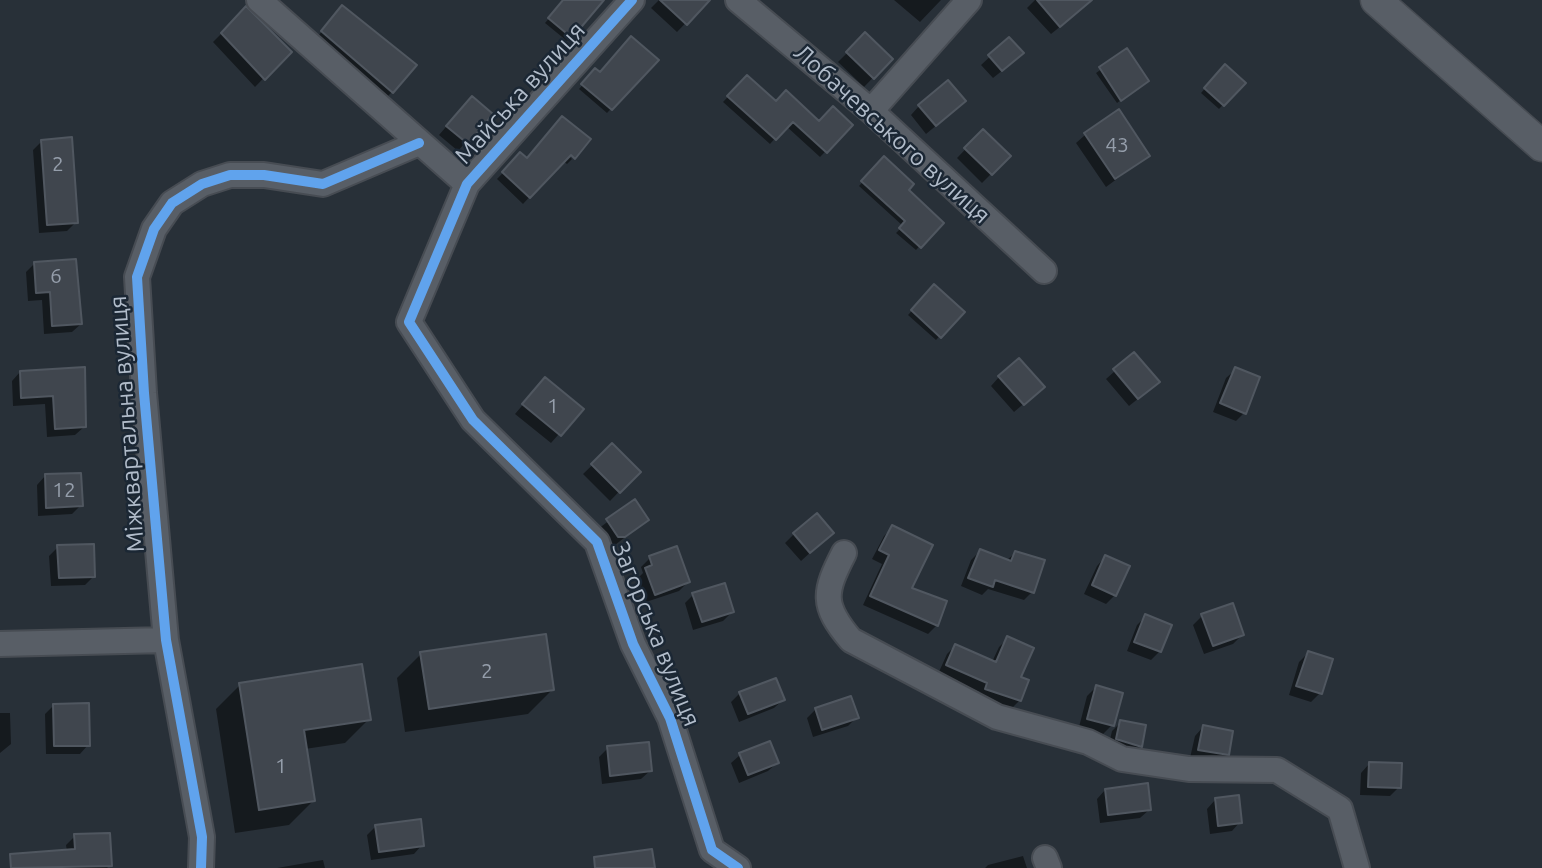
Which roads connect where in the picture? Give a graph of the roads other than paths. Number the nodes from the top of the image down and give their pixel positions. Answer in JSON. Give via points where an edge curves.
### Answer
{"nodes":[{"id":1,"x":259,"y":0,"type":"edge"},
{"id":2,"x":632,"y":0,"type":"edge"},
{"id":3,"x":738,"y":0,"type":"edge"},
{"id":4,"x":969,"y":0,"type":"edge"},
{"id":5,"x":1376,"y":0,"type":"edge"},
{"id":6,"x":872,"y":111,"type":"junction"},
{"id":7,"x":419,"y":144,"type":"junction"},
{"id":8,"x":1542,"y":146,"type":"edge"},
{"id":9,"x":467,"y":184,"type":"junction"},
{"id":10,"x":1044,"y":271,"type":"dead end"},
{"id":11,"x":844,"y":553,"type":"dead end"},
{"id":12,"x":166,"y":640,"type":"junction"},
{"id":13,"x":0,"y":644,"type":"edge"},
{"id":14,"x":201,"y":868,"type":"edge"},
{"id":15,"x":738,"y":868,"type":"edge"},
{"id":16,"x":1357,"y":868,"type":"edge"}],
"edges":[{"from":1,"to":7,"type":"street"},
{"from":2,"to":9,"type":"street","name":"Майська вулиця"},
{"from":3,"to":6,"type":"street","name":"Лобачевського вулиця"},
{"from":4,"to":6,"type":"street"},
{"from":5,"to":8,"type":"street"},
{"from":6,"to":10,"type":"street","name":"Лобачевського вулиця"},
{"from":7,"to":9,"type":"street"},
{"from":7,"to":12,"type":"street","name":"Міжквартальна вулиця","via":[[323,184],[230,175],[201,184],[172,202],[155,229],[137,277]]},
{"from":9,"to":15,"type":"street","name":"Загорська вулиця","via":[[409,322],[473,420],[597,542],[633,644],[670,718],[712,850]]},
{"from":11,"to":16,"type":"street","via":[[827,585],[833,620],[851,640],[997,717],[1088,742],[1122,759],[1189,769],[1277,770],[1340,809]]},
{"from":12,"to":13,"type":"street"},
{"from":12,"to":14,"type":"street","name":"Міжквартальна вулиця","via":[[202,837]]}]}
